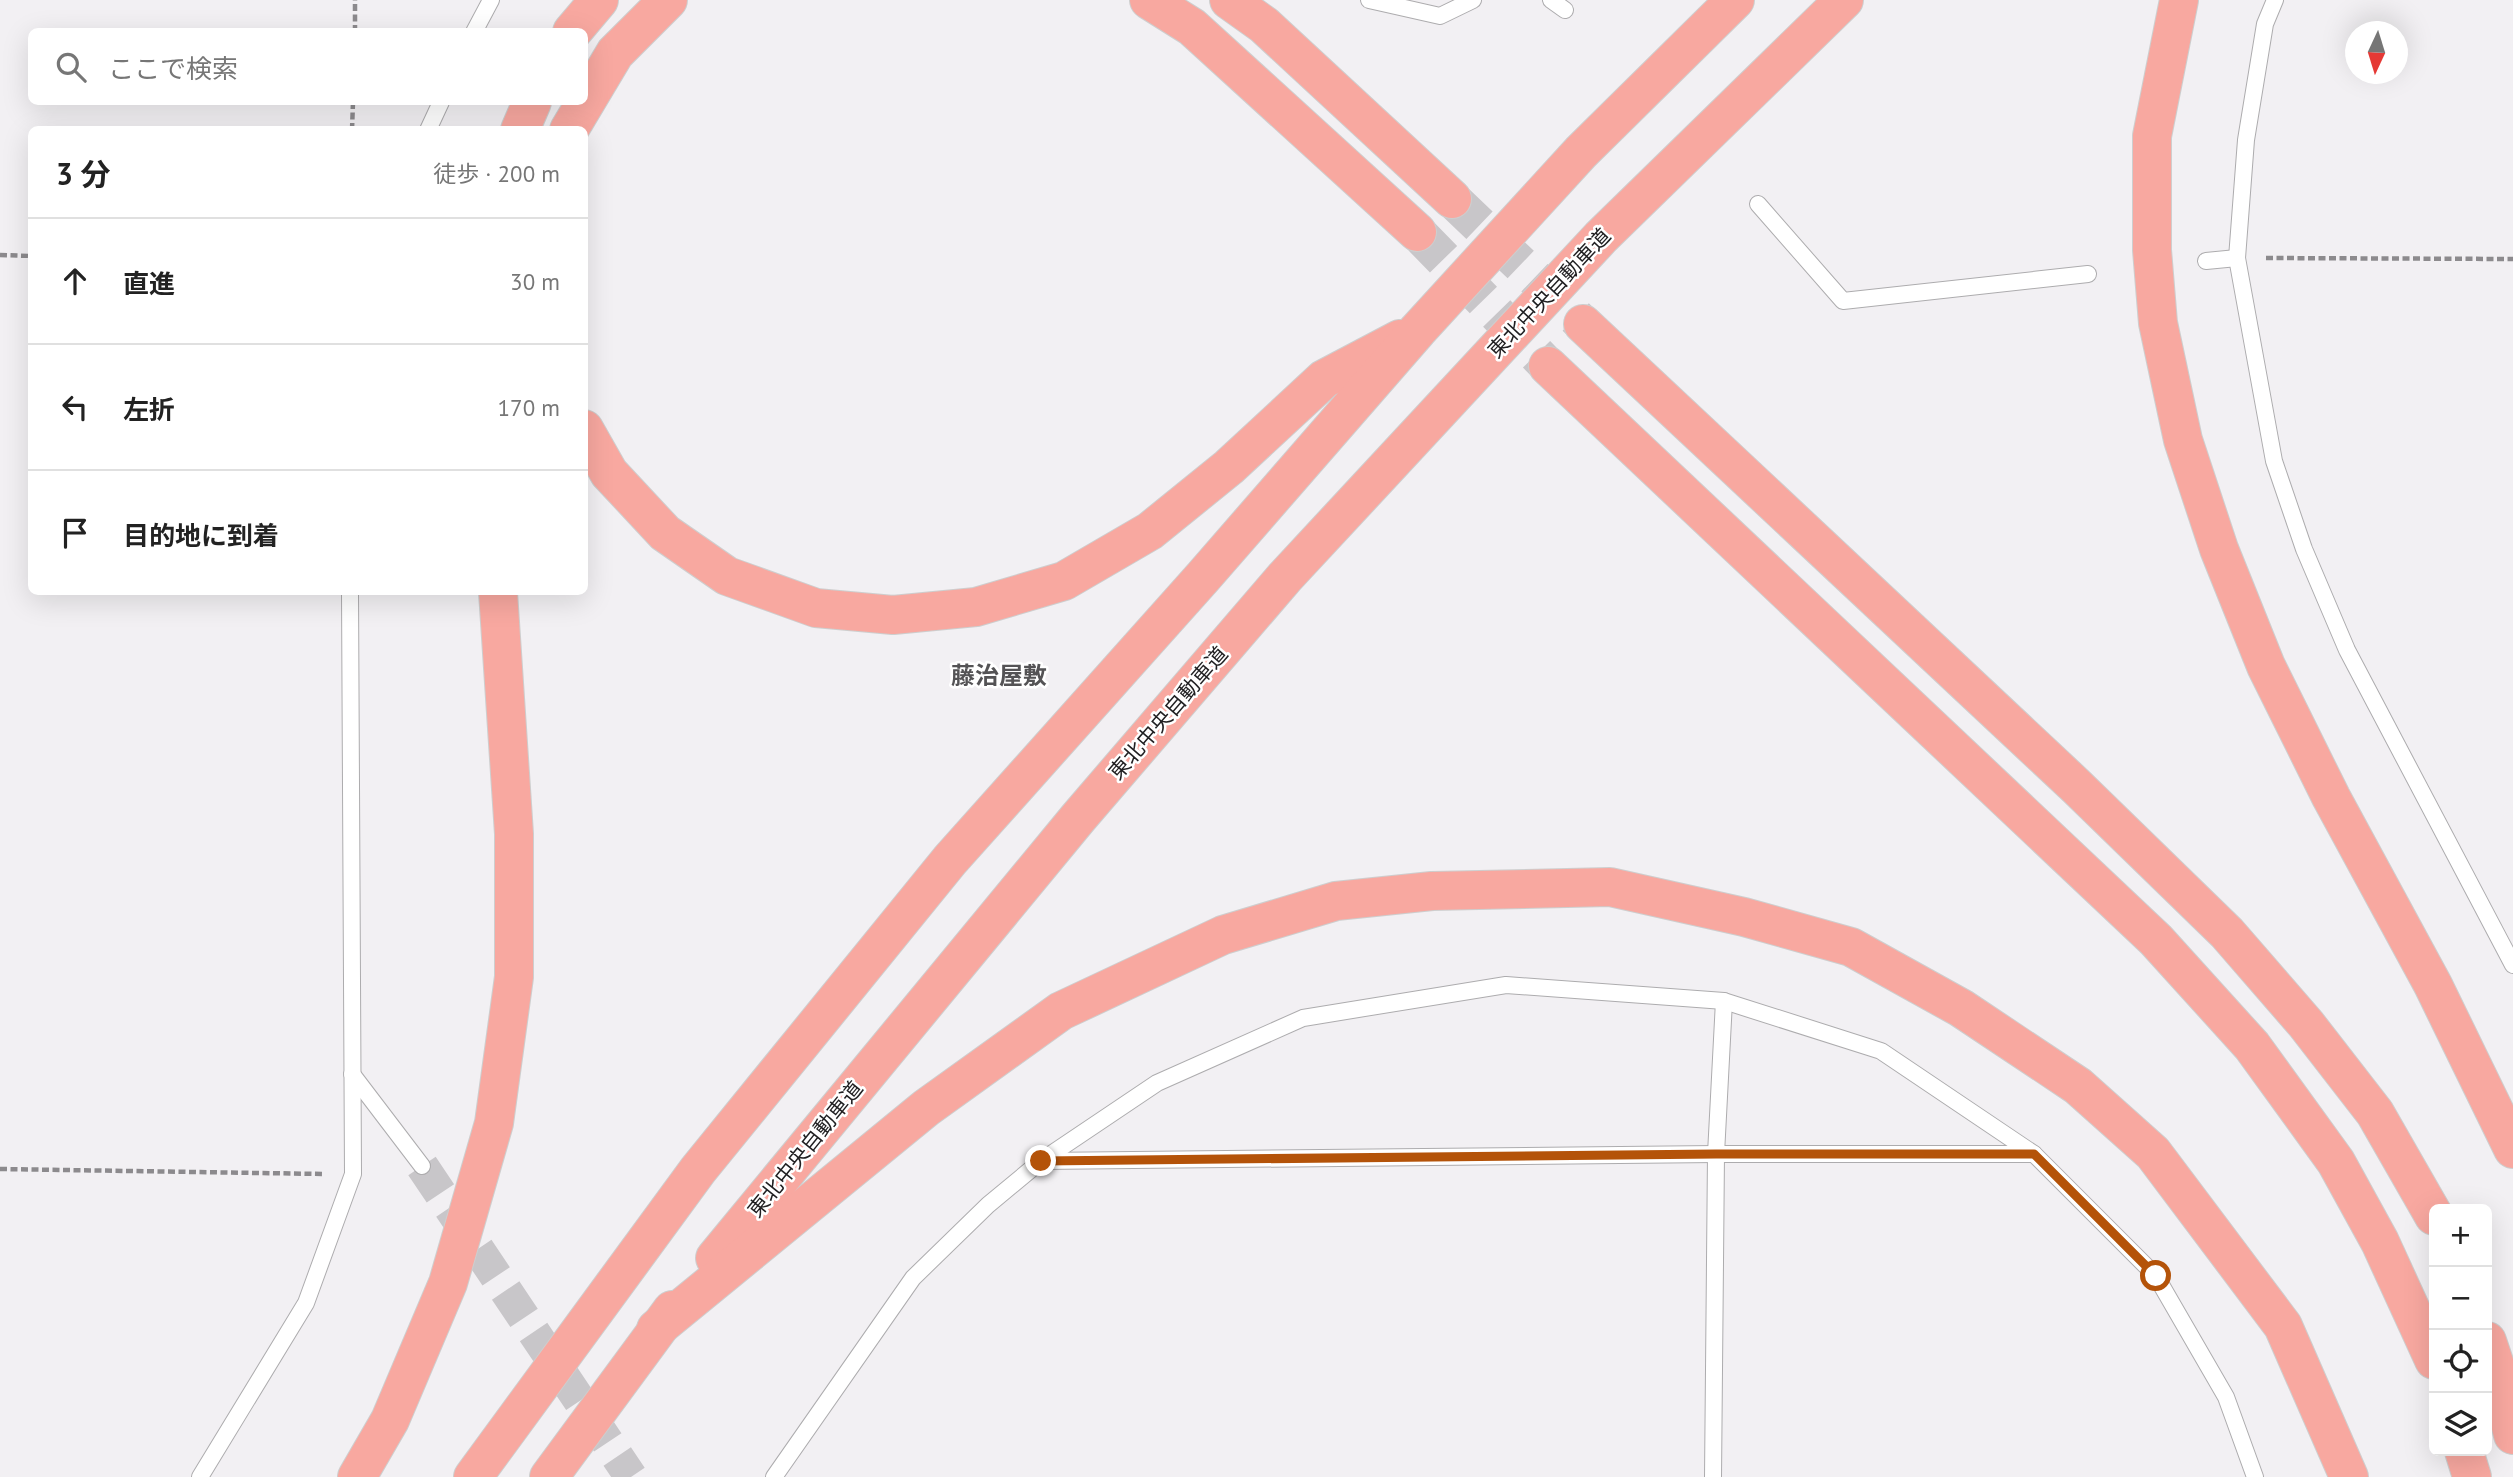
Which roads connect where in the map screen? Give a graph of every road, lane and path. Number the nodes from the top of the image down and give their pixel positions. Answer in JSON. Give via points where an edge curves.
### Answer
{"nodes":[{"id":1,"x":355,"y":0,"type":"edge"},
{"id":2,"x":491,"y":0,"type":"edge"},
{"id":3,"x":599,"y":0,"type":"edge"},
{"id":4,"x":668,"y":0,"type":"edge"},
{"id":5,"x":1149,"y":0,"type":"edge"},
{"id":6,"x":1229,"y":0,"type":"edge"},
{"id":7,"x":1369,"y":0,"type":"edge"},
{"id":8,"x":1473,"y":0,"type":"edge"},
{"id":9,"x":1551,"y":0,"type":"edge"},
{"id":10,"x":1735,"y":0,"type":"edge"},
{"id":11,"x":1844,"y":0,"type":"edge"},
{"id":12,"x":2179,"y":0,"type":"edge"},
{"id":13,"x":2275,"y":0,"type":"edge"},
{"id":14,"x":1565,"y":10,"type":"dead end"},
{"id":15,"x":355,"y":28,"type":"edge"},
{"id":16,"x":476,"y":28,"type":"edge"},
{"id":17,"x":575,"y":28,"type":"edge"},
{"id":18,"x":588,"y":98,"type":"edge"},
{"id":19,"x":353,"y":105,"type":"edge"},
{"id":20,"x":440,"y":105,"type":"edge"},
{"id":21,"x":531,"y":105,"type":"edge"},
{"id":22,"x":584,"y":105,"type":"edge"},
{"id":23,"x":352,"y":126,"type":"edge"},
{"id":24,"x":430,"y":126,"type":"edge"},
{"id":25,"x":522,"y":126,"type":"edge"},
{"id":26,"x":571,"y":126,"type":"edge"},
{"id":27,"x":1452,"y":199,"type":"tunnel mouth"},
{"id":28,"x":1758,"y":204,"type":"dead end"},
{"id":29,"x":1417,"y":232,"type":"tunnel mouth"},
{"id":30,"x":0,"y":256,"type":"edge"},
{"id":31,"x":28,"y":256,"type":"edge"},
{"id":32,"x":2237,"y":258,"type":"junction"},
{"id":33,"x":2513,"y":259,"type":"edge"},
{"id":34,"x":2206,"y":261,"type":"dead end"},
{"id":35,"x":2088,"y":274,"type":"dead end"},
{"id":36,"x":1583,"y":324,"type":"tunnel mouth"},
{"id":37,"x":1418,"y":330,"type":"junction"},
{"id":38,"x":1548,"y":366,"type":"tunnel mouth"},
{"id":39,"x":588,"y":436,"type":"edge"},
{"id":40,"x":350,"y":595,"type":"edge"},
{"id":41,"x":498,"y":595,"type":"edge"},
{"id":42,"x":2513,"y":965,"type":"edge"},
{"id":43,"x":1724,"y":1001,"type":"junction"},
{"id":44,"x":352,"y":1074,"type":"junction"},
{"id":45,"x":2513,"y":1149,"type":"edge"},
{"id":46,"x":1716,"y":1154,"type":"junction"},
{"id":47,"x":2034,"y":1154,"type":"junction"},
{"id":48,"x":1041,"y":1161,"type":"junction"},
{"id":49,"x":422,"y":1166,"type":"tunnel mouth"},
{"id":50,"x":0,"y":1169,"type":"edge"},
{"id":51,"x":353,"y":1174,"type":"junction"},
{"id":52,"x":2429,"y":1207,"type":"edge"},
{"id":53,"x":656,"y":1329,"type":"junction"},
{"id":54,"x":2429,"y":1349,"type":"edge"},
{"id":55,"x":2492,"y":1358,"type":"edge"},
{"id":56,"x":2513,"y":1436,"type":"edge"},
{"id":57,"x":2466,"y":1456,"type":"edge"},
{"id":58,"x":200,"y":1477,"type":"edge"},
{"id":59,"x":357,"y":1477,"type":"edge"},
{"id":60,"x":472,"y":1477,"type":"edge"},
{"id":61,"x":549,"y":1477,"type":"edge"},
{"id":62,"x":774,"y":1477,"type":"edge"},
{"id":63,"x":1713,"y":1477,"type":"edge"},
{"id":64,"x":2255,"y":1477,"type":"edge"},
{"id":65,"x":2349,"y":1477,"type":"edge"},
{"id":66,"x":2472,"y":1477,"type":"edge"}],
"edges":[{"from":1,"to":15,"type":"path"},
{"from":2,"to":16,"type":"lane"},
{"from":3,"to":17,"type":"highway"},
{"from":4,"to":18,"type":"highway","via":[[615,53]]},
{"from":5,"to":29,"type":"highway","via":[[1192,27]]},
{"from":6,"to":27,"type":"highway","via":[[1264,25]]},
{"from":7,"to":8,"type":"lane","via":[[1440,16]]},
{"from":9,"to":14,"type":"lane"},
{"from":10,"to":37,"type":"highway","via":[[1581,152]]},
{"from":11,"to":53,"type":"highway","name":"東北中央自動車道","via":[[1601,237],[1285,577],[1078,818]]},
{"from":12,"to":45,"type":"highway","via":[[2152,136],[2152,237],[2158,323],[2183,440],[2219,549],[2266,666]]},
{"from":13,"to":32,"type":"lane","via":[[2265,24],[2246,140]]},
{"from":19,"to":23,"type":"path"},
{"from":20,"to":24,"type":"lane"},
{"from":21,"to":25,"type":"highway"},
{"from":22,"to":26,"type":"highway"},
{"from":28,"to":35,"type":"lane","via":[[1843,301]]},
{"from":30,"to":31,"type":"path"},
{"from":32,"to":33,"type":"path"},
{"from":32,"to":34,"type":"lane"},
{"from":32,"to":42,"type":"lane","via":[[2274,461],[2304,549],[2347,650]]},
{"from":36,"to":52,"type":"highway","via":[[2227,933],[2375,1113]]},
{"from":37,"to":39,"type":"highway","via":[[1324,379],[1229,467],[1150,531],[1064,581],[976,607],[893,615],[816,608],[727,576],[665,533],[608,473]]},
{"from":37,"to":60,"type":"highway","via":[[950,860],[698,1170]]},
{"from":38,"to":54,"type":"highway","via":[[2156,940],[2252,1046],[2336,1162],[2380,1242]]},
{"from":40,"to":44,"type":"lane"},
{"from":41,"to":59,"type":"highway","via":[[514,834],[514,977],[494,1123],[448,1283],[390,1420]]},
{"from":43,"to":46,"type":"lane"},
{"from":43,"to":47,"type":"lane","via":[[1881,1051]]},
{"from":43,"to":48,"type":"lane","via":[[1506,985],[1303,1018],[1157,1083]]},
{"from":44,"to":49,"type":"lane"},
{"from":44,"to":51,"type":"lane"},
{"from":46,"to":47,"type":"lane"},
{"from":46,"to":48,"type":"lane"},
{"from":46,"to":63,"type":"lane"},
{"from":47,"to":64,"type":"lane","via":[[2156,1276],[2226,1396]]},
{"from":48,"to":62,"type":"lane","via":[[913,1278]]},
{"from":50,"to":51,"type":"path"},
{"from":51,"to":58,"type":"lane","via":[[306,1303]]},
{"from":53,"to":61,"type":"highway","name":"東北中央自動車道"},
{"from":53,"to":65,"type":"highway","via":[[926,1108],[1061,1011],[1223,934],[1336,901],[1432,891],[1610,887],[1851,947],[1961,1008],[2078,1086],[2153,1153],[2283,1326]]},
{"from":55,"to":56,"type":"highway"},
{"from":57,"to":66,"type":"highway"}]}
